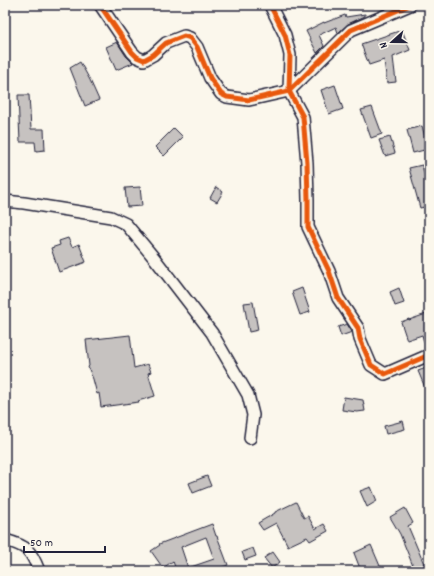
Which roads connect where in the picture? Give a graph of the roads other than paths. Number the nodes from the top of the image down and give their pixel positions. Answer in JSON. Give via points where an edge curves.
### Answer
{"nodes":[{"id":1,"x":100,"y":5,"type":"edge"},
{"id":2,"x":270,"y":5,"type":"edge"},
{"id":3,"x":410,"y":5,"type":"edge"},
{"id":4,"x":288,"y":91,"type":"junction"},
{"id":5,"x":5,"y":201,"type":"edge"},
{"id":6,"x":429,"y":355,"type":"edge"},
{"id":7,"x":250,"y":438,"type":"dead end"},
{"id":8,"x":5,"y":540,"type":"edge"},
{"id":9,"x":39,"y":571,"type":"edge"}],
"edges":[{"from":1,"to":4,"type":"street","via":[[137,57],[144,60],[166,44],[184,36],[190,38],[197,47],[210,78],[221,94],[249,100]]},
{"from":2,"to":4,"type":"street","via":[[285,35],[290,55]]},
{"from":3,"to":4,"type":"street","via":[[351,30]]},
{"from":4,"to":6,"type":"street","via":[[303,117],[308,227],[329,270],[338,298],[358,328],[371,366],[386,374]]},
{"from":5,"to":7,"type":"street","via":[[111,217],[126,224],[212,333],[248,395],[253,415]]},
{"from":8,"to":9,"type":"street","via":[[18,544],[30,552]]}]}
